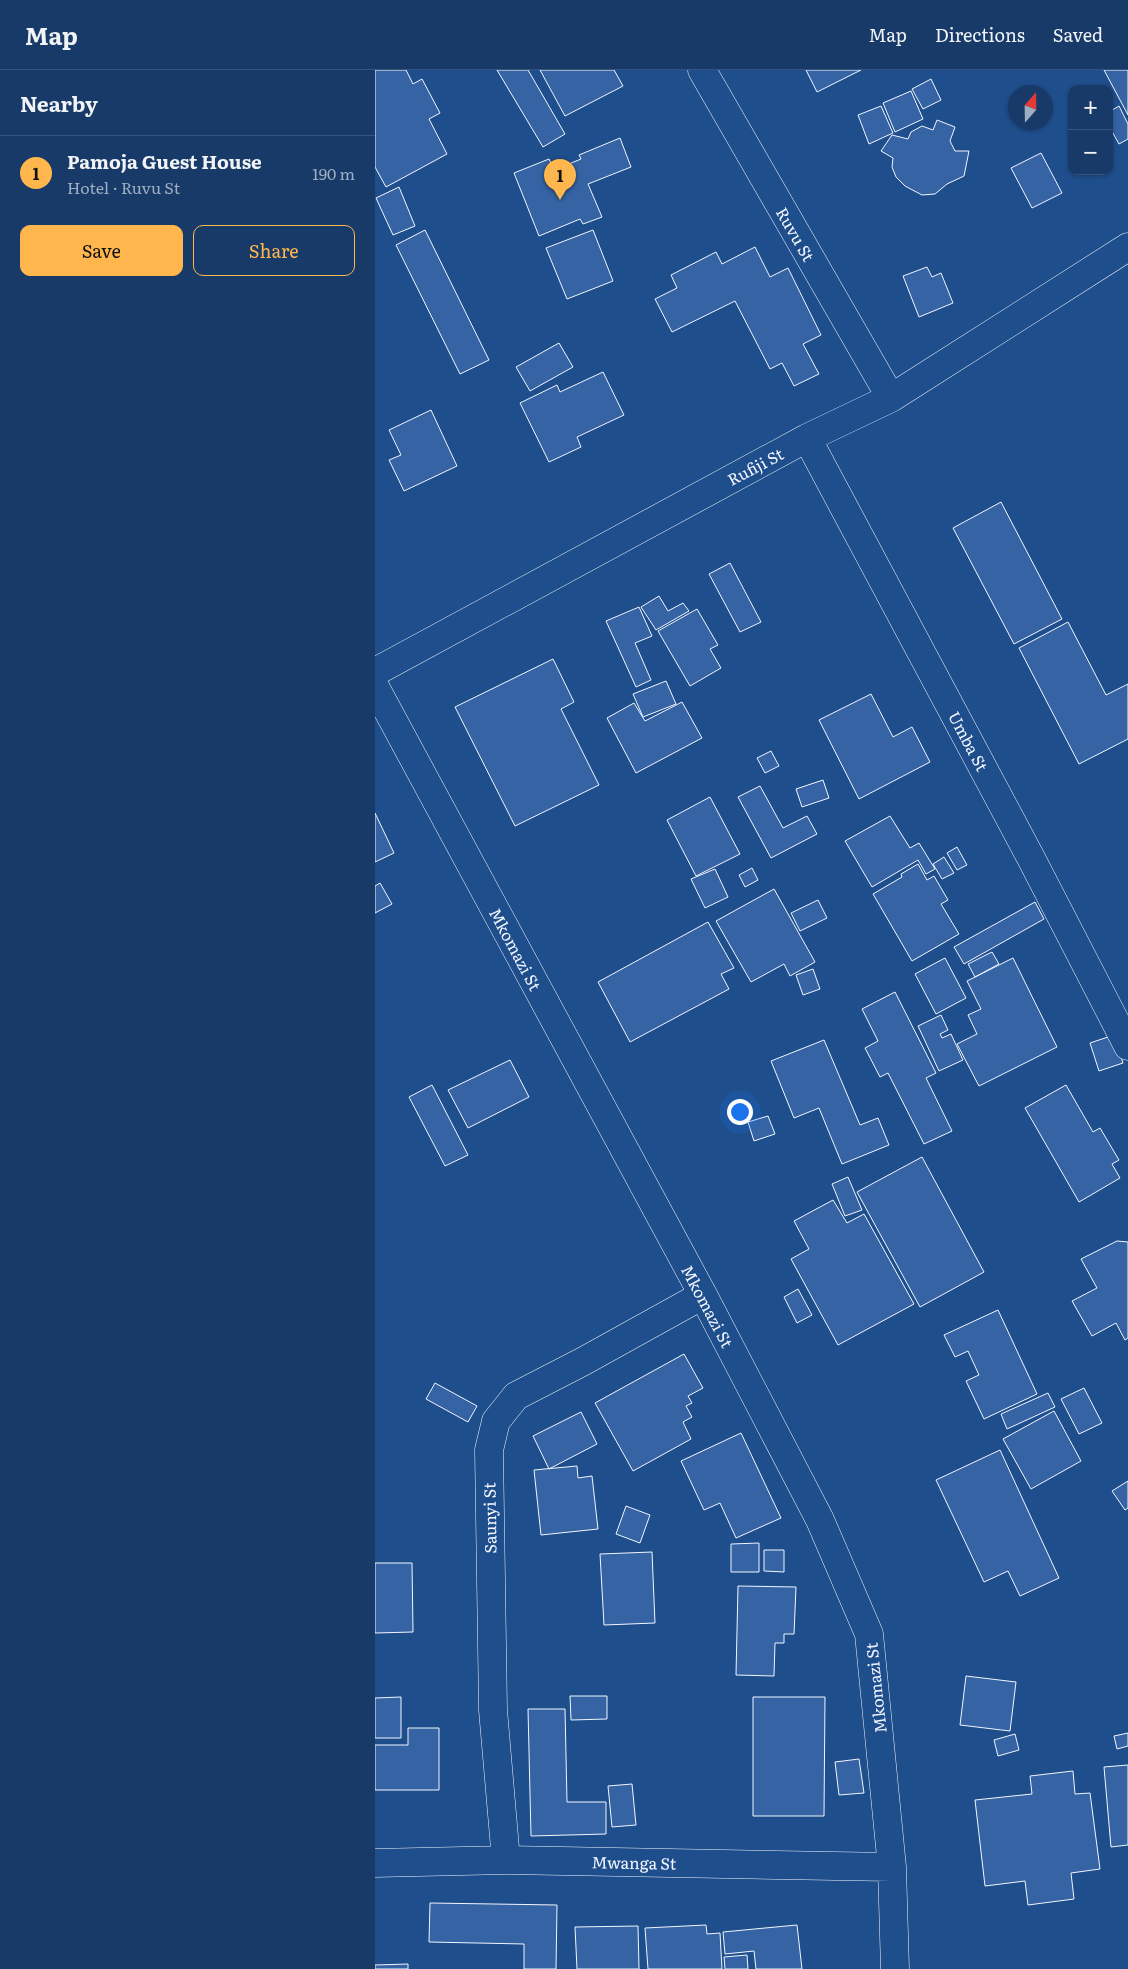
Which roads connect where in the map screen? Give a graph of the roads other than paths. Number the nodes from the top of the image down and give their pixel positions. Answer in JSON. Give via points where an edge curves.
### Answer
{"nodes":[{"id":1,"x":702,"y":70,"type":"edge"},
{"id":2,"x":1128,"y":247,"type":"edge"},
{"id":3,"x":891,"y":398,"type":"junction"},
{"id":4,"x":807,"y":438,"type":"junction"},
{"id":5,"x":375,"y":672,"type":"edge"},
{"id":6,"x":375,"y":687,"type":"edge"},
{"id":7,"x":1128,"y":1046,"type":"edge"},
{"id":8,"x":703,"y":1295,"type":"junction"},
{"id":9,"x":506,"y":1860,"type":"junction"},
{"id":10,"x":375,"y":1863,"type":"edge"},
{"id":11,"x":892,"y":1867,"type":"junction"},
{"id":12,"x":895,"y":1969,"type":"edge"}],
"edges":[{"from":1,"to":3,"type":"street","name":"Ruvu St"},
{"from":2,"to":3,"type":"street","name":"Rufiji St"},
{"from":3,"to":4,"type":"street","name":"Rufiji St"},
{"from":4,"to":5,"type":"street","name":"Rufiji St"},
{"from":4,"to":7,"type":"street","name":"Umba St"},
{"from":6,"to":8,"type":"street","name":"Mkomazi St"},
{"from":8,"to":9,"type":"street","name":"Saunyi St","via":[[516,1396],[496,1422],[489,1450],[493,1710]]},
{"from":8,"to":11,"type":"street","name":"Mkomazi St","via":[[820,1520],[869,1634]]},
{"from":9,"to":10,"type":"street","name":"Mwanga St"},
{"from":9,"to":11,"type":"street","name":"Mwanga St"},
{"from":11,"to":12,"type":"street","name":"Mkomazi St"}]}
